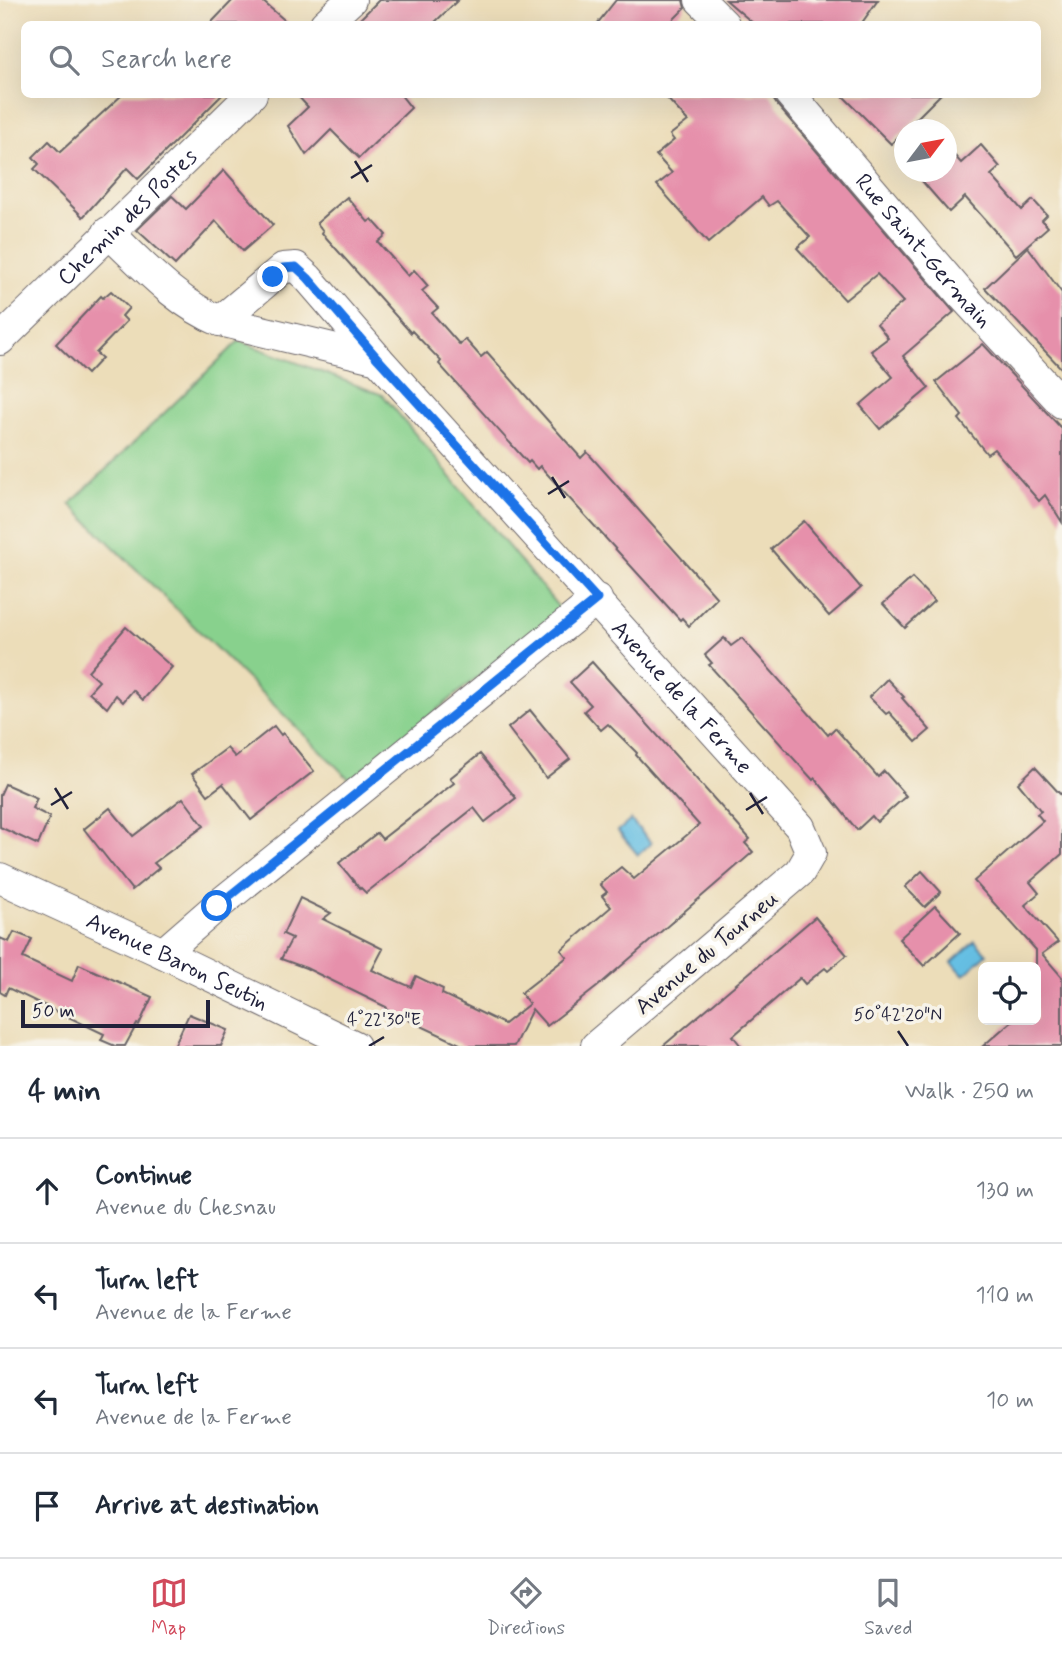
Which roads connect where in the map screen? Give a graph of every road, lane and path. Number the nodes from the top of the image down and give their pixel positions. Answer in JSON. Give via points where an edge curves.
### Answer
{"nodes":[{"id":1,"x":351,"y":0,"type":"edge"},
{"id":2,"x":700,"y":0,"type":"edge"},
{"id":3,"x":328,"y":21,"type":"edge"},
{"id":4,"x":721,"y":21,"type":"edge"},
{"id":5,"x":248,"y":98,"type":"edge"},
{"id":6,"x":793,"y":98,"type":"edge"},
{"id":7,"x":108,"y":232,"type":"junction"},
{"id":8,"x":220,"y":321,"type":"junction"},
{"id":9,"x":0,"y":340,"type":"edge"},
{"id":10,"x":378,"y":359,"type":"junction"},
{"id":11,"x":1062,"y":403,"type":"edge"},
{"id":12,"x":597,"y":599,"type":"junction"},
{"id":13,"x":811,"y":853,"type":"joint"},
{"id":14,"x":0,"y":878,"type":"edge"},
{"id":15,"x":163,"y":953,"type":"junction"},
{"id":16,"x":355,"y":1046,"type":"edge"},
{"id":17,"x":596,"y":1046,"type":"edge"}],
"edges":[{"from":1,"to":3,"type":"street"},
{"from":2,"to":4,"type":"street"},
{"from":5,"to":7,"type":"street","name":"Chemin des Postes"},
{"from":6,"to":11,"type":"street","name":"Rue Saint-Germain","via":[[960,293]]},
{"from":7,"to":8,"type":"street","via":[[183,300]]},
{"from":7,"to":9,"type":"street","name":"Chemin des Postes"},
{"from":8,"to":10,"type":"street"},
{"from":8,"to":10,"type":"street","name":"Avenue de la Ferme","via":[[283,268],[296,267]]},
{"from":10,"to":12,"type":"street","name":"Avenue de la Ferme"},
{"from":12,"to":13,"type":"street","name":"Avenue de la Ferme","via":[[800,827]]},
{"from":12,"to":15,"type":"street"},
{"from":13,"to":17,"type":"street","name":"Avenue du Tourneu","via":[[800,872]]},
{"from":14,"to":15,"type":"street","name":"Avenue Baron Seutin"},
{"from":15,"to":16,"type":"street","name":"Avenue Baron Seutin"}]}
